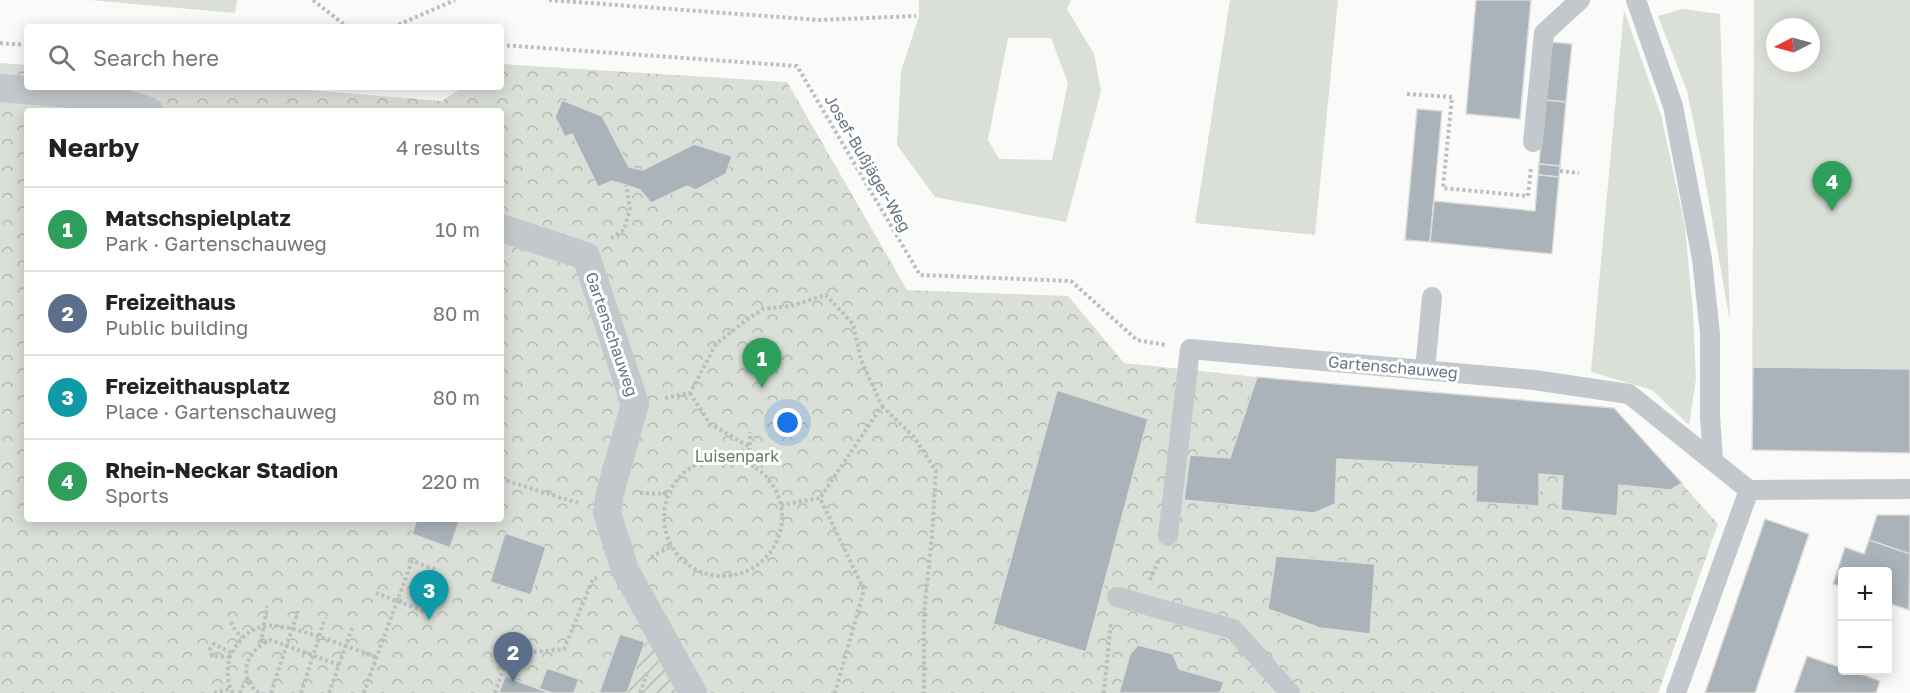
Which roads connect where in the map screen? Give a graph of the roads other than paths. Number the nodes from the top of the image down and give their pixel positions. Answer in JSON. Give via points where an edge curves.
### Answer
{"nodes":[{"id":1,"x":1580,"y":0,"type":"edge"},
{"id":2,"x":1636,"y":0,"type":"edge"},
{"id":3,"x":0,"y":88,"type":"edge"},
{"id":4,"x":140,"y":108,"type":"edge"},
{"id":5,"x":1533,"y":142,"type":"road end"},
{"id":6,"x":504,"y":229,"type":"edge"},
{"id":7,"x":1432,"y":297,"type":"dead end"},
{"id":8,"x":1425,"y":370,"type":"junction"},
{"id":9,"x":1713,"y":460,"type":"junction"},
{"id":10,"x":1910,"y":489,"type":"edge"},
{"id":11,"x":1749,"y":490,"type":"junction"},
{"id":12,"x":1168,"y":536,"type":"dead end"},
{"id":13,"x":1117,"y":597,"type":"dead end"},
{"id":14,"x":693,"y":693,"type":"edge"},
{"id":15,"x":1290,"y":693,"type":"edge"},
{"id":16,"x":1676,"y":693,"type":"edge"}],
"edges":[{"from":1,"to":5,"type":"lane","via":[[1544,33]]},
{"from":2,"to":9,"type":"lane","via":[[1673,106],[1702,259],[1710,334]]},
{"from":3,"to":4,"type":"street","via":[[107,97]]},
{"from":6,"to":14,"type":"street","name":"Gartenschauweg","via":[[585,256],[635,404],[607,513],[625,570]]},
{"from":7,"to":8,"type":"lane"},
{"from":8,"to":9,"type":"lane","name":"Gartenschauweg","via":[[1629,394]]},
{"from":8,"to":12,"type":"lane","name":"Gartenschauweg","via":[[1190,349]]},
{"from":9,"to":11,"type":"lane","name":"Gartenschauweg"},
{"from":10,"to":11,"type":"lane"},
{"from":11,"to":16,"type":"lane"},
{"from":13,"to":15,"type":"lane","via":[[1233,629]]}]}
